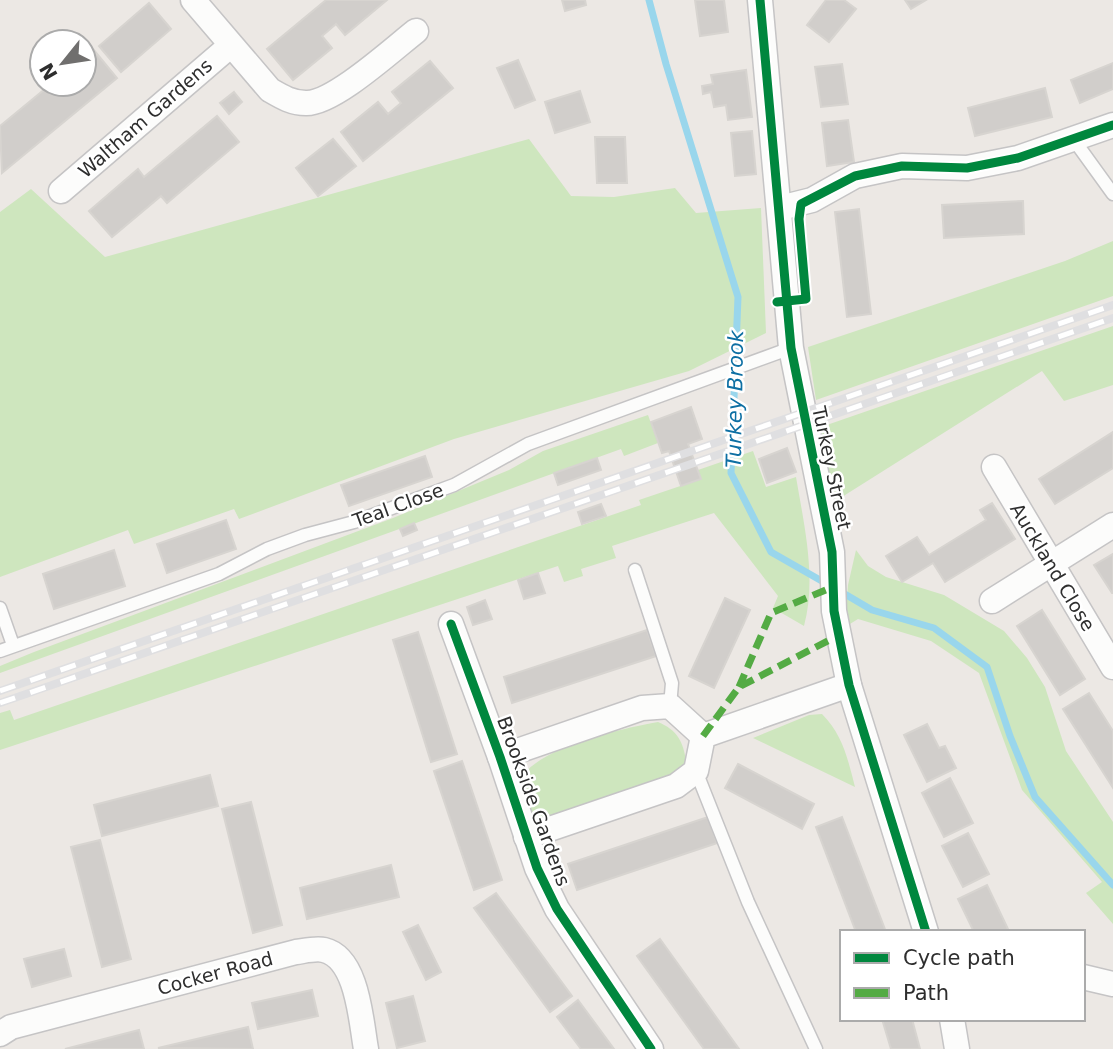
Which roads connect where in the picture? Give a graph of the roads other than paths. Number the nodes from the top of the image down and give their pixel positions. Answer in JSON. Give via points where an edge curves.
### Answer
{"nodes":[{"id":1,"x":193,"y":0,"type":"edge"},
{"id":2,"x":760,"y":0,"type":"edge"},
{"id":3,"x":415,"y":31,"type":"dead end"},
{"id":4,"x":230,"y":46,"type":"junction"},
{"id":5,"x":1113,"y":125,"type":"edge"},
{"id":6,"x":1074,"y":141,"type":"junction"},
{"id":7,"x":61,"y":191,"type":"dead end"},
{"id":8,"x":1113,"y":194,"type":"edge"},
{"id":9,"x":780,"y":208,"type":"junction"},
{"id":10,"x":791,"y":348,"type":"junction"},
{"id":11,"x":994,"y":467,"type":"dead end"},
{"id":12,"x":1113,"y":525,"type":"edge"},
{"id":13,"x":1050,"y":563,"type":"junction"},
{"id":14,"x":635,"y":570,"type":"dead end"},
{"id":15,"x":992,"y":601,"type":"dead end"},
{"id":16,"x":0,"y":608,"type":"edge"},
{"id":17,"x":451,"y":624,"type":"dead end"},
{"id":18,"x":12,"y":645,"type":"junction"},
{"id":19,"x":0,"y":651,"type":"edge"},
{"id":20,"x":1113,"y":667,"type":"edge"},
{"id":21,"x":849,"y":685,"type":"junction"},
{"id":22,"x":670,"y":706,"type":"junction"},
{"id":23,"x":704,"y":736,"type":"junction"},
{"id":24,"x":500,"y":757,"type":"junction"},
{"id":25,"x":696,"y":771,"type":"junction"},
{"id":26,"x":526,"y":837,"type":"junction"},
{"id":27,"x":925,"y":930,"type":"edge"},
{"id":28,"x":1085,"y":978,"type":"edge"},
{"id":29,"x":1113,"y":984,"type":"edge"},
{"id":30,"x":952,"y":1021,"type":"edge"},
{"id":31,"x":0,"y":1034,"type":"edge"},
{"id":32,"x":366,"y":1049,"type":"edge"},
{"id":33,"x":651,"y":1049,"type":"edge"},
{"id":34,"x":816,"y":1049,"type":"edge"},
{"id":35,"x":957,"y":1049,"type":"edge"}],
"edges":[{"from":1,"to":4,"type":"street"},
{"from":2,"to":9,"type":"street","name":"Turkey Street"},
{"from":3,"to":4,"type":"street","via":[[339,91],[309,104],[286,100],[270,90]]},
{"from":4,"to":7,"type":"street","name":"Waltham Gardens"},
{"from":5,"to":6,"type":"street"},
{"from":6,"to":8,"type":"lane"},
{"from":6,"to":9,"type":"street","via":[[967,168],[902,166],[855,176],[812,200]]},
{"from":9,"to":10,"type":"street","name":"Turkey Street"},
{"from":10,"to":18,"type":"lane","name":"Teal Close","via":[[528,444],[454,485],[267,549],[219,574],[105,616]]},
{"from":10,"to":21,"type":"street","name":"Turkey Street","via":[[832,552],[834,611]]},
{"from":11,"to":13,"type":"street","name":"Auckland Close"},
{"from":12,"to":13,"type":"street"},
{"from":13,"to":15,"type":"street"},
{"from":13,"to":20,"type":"street","name":"Auckland Close"},
{"from":14,"to":22,"type":"lane","via":[[672,682]]},
{"from":16,"to":18,"type":"lane"},
{"from":17,"to":24,"type":"street","name":"Brookside Gardens"},
{"from":18,"to":19,"type":"lane","name":"Teal Close"},
{"from":21,"to":23,"type":"street"},
{"from":21,"to":27,"type":"street","name":"Turkey Street"},
{"from":22,"to":23,"type":"street"},
{"from":22,"to":24,"type":"street","name":"Brookside Gardens","via":[[642,708]]},
{"from":23,"to":25,"type":"street"},
{"from":24,"to":26,"type":"street","name":"Brookside Gardens"},
{"from":25,"to":26,"type":"street","name":"Brookside Gardens","via":[[677,786]]},
{"from":25,"to":34,"type":"lane","via":[[748,902]]},
{"from":26,"to":33,"type":"street","name":"Brookside Gardens","via":[[556,909]]},
{"from":28,"to":29,"type":"street"},
{"from":30,"to":35,"type":"street"},
{"from":31,"to":32,"type":"street","name":"Cocker Road","via":[[11,1027],[296,952],[325,950],[342,963],[353,981]]}]}
